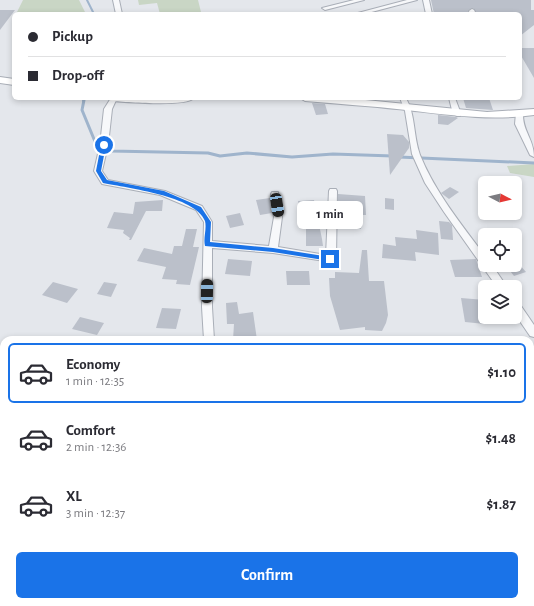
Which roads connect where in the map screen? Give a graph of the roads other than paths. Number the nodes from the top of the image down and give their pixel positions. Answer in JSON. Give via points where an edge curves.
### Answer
{"nodes":[{"id":1,"x":116,"y":0,"type":"edge"},
{"id":2,"x":361,"y":0,"type":"edge"},
{"id":3,"x":414,"y":0,"type":"edge"},
{"id":4,"x":426,"y":0,"type":"edge"},
{"id":5,"x":325,"y":8,"type":"dead end"},
{"id":6,"x":118,"y":12,"type":"edge"},
{"id":7,"x":366,"y":12,"type":"edge"},
{"id":8,"x":429,"y":12,"type":"edge"},
{"id":9,"x":0,"y":80,"type":"edge"},
{"id":10,"x":12,"y":82,"type":"edge"},
{"id":11,"x":112,"y":100,"type":"edge"},
{"id":12,"x":351,"y":100,"type":"edge"},
{"id":13,"x":453,"y":100,"type":"edge"},
{"id":14,"x":406,"y":102,"type":"edge"},
{"id":15,"x":534,"y":112,"type":"edge"},
{"id":16,"x":457,"y":114,"type":"junction"},
{"id":17,"x":519,"y":115,"type":"junction"},
{"id":18,"x":534,"y":155,"type":"edge"},
{"id":19,"x":333,"y":191,"type":"dead end"},
{"id":20,"x":275,"y":194,"type":"dead end"},
{"id":21,"x":208,"y":244,"type":"junction"},
{"id":22,"x":273,"y":250,"type":"junction"},
{"id":23,"x":478,"y":253,"type":"edge"},
{"id":24,"x":522,"y":316,"type":"edge"},
{"id":25,"x":534,"y":333,"type":"edge"},
{"id":26,"x":209,"y":336,"type":"edge"}],
"edges":[{"from":1,"to":6,"type":"street"},
{"from":2,"to":5,"type":"street"},
{"from":3,"to":7,"type":"street"},
{"from":4,"to":8,"type":"street"},
{"from":9,"to":10,"type":"street"},
{"from":11,"to":21,"type":"street","via":[[108,109],[98,171],[105,182],[162,193],[199,208],[208,222]]},
{"from":12,"to":14,"type":"street"},
{"from":13,"to":16,"type":"street"},
{"from":14,"to":16,"type":"street"},
{"from":14,"to":23,"type":"street","via":[[415,153],[430,185]]},
{"from":15,"to":17,"type":"street"},
{"from":16,"to":17,"type":"street"},
{"from":17,"to":18,"type":"street","via":[[519,124]]},
{"from":19,"to":22,"type":"street","via":[[330,259]]},
{"from":20,"to":22,"type":"street","via":[[278,216]]},
{"from":21,"to":22,"type":"street"},
{"from":21,"to":26,"type":"street"},
{"from":24,"to":25,"type":"street"}]}
